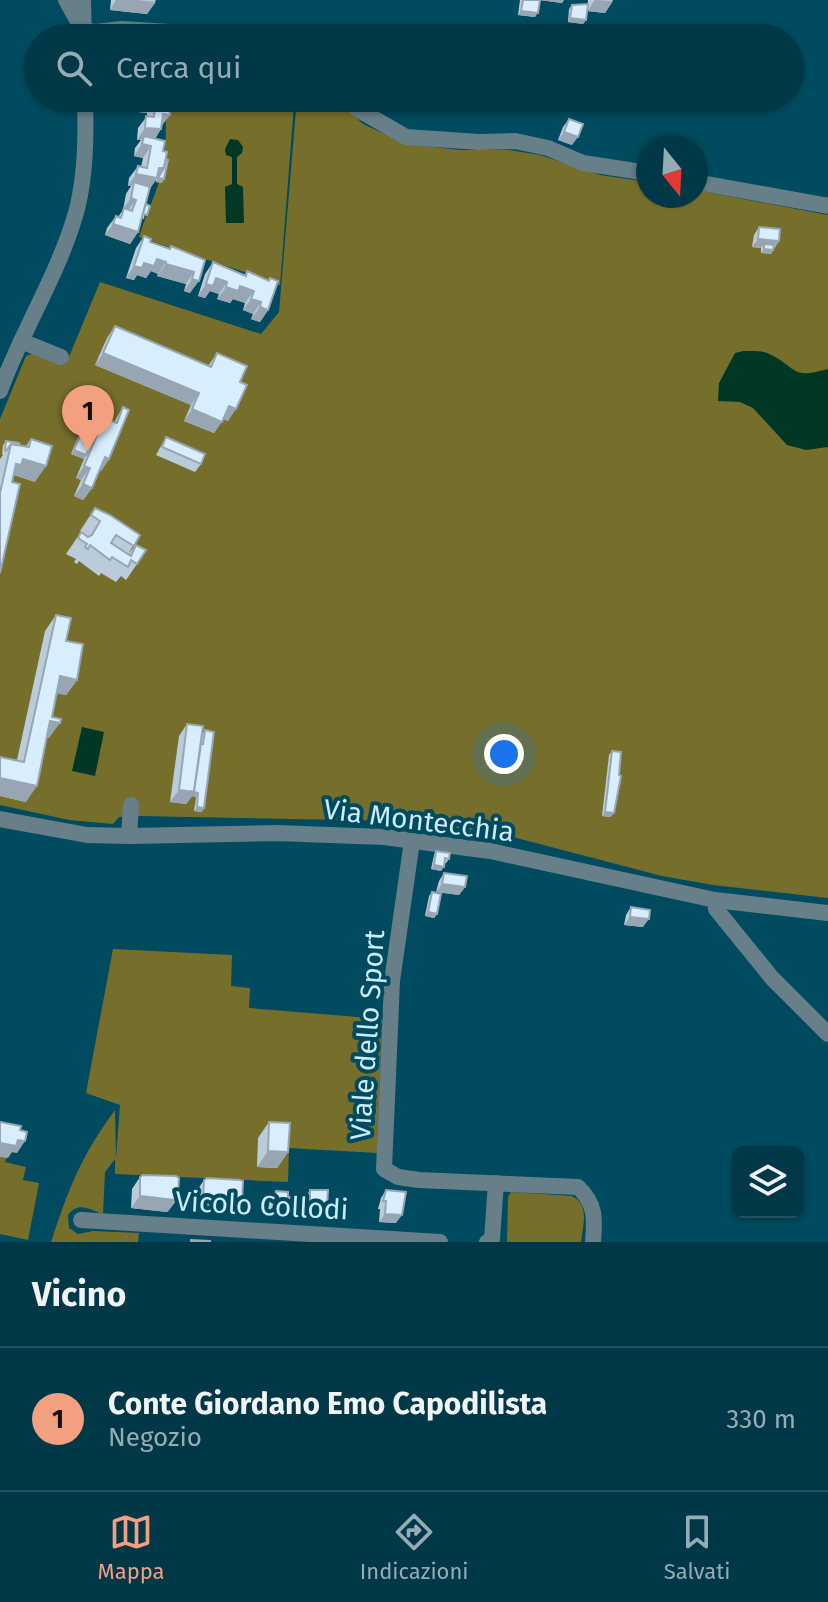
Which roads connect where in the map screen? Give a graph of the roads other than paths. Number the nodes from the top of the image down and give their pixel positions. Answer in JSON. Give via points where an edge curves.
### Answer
{"nodes":[{"id":1,"x":69,"y":0,"type":"edge"},
{"id":2,"x":83,"y":0,"type":"edge"},
{"id":3,"x":79,"y":24,"type":"edge"},
{"id":4,"x":83,"y":24,"type":"edge"},
{"id":5,"x":85,"y":112,"type":"edge"},
{"id":6,"x":362,"y":112,"type":"edge"},
{"id":7,"x":636,"y":171,"type":"edge"},
{"id":8,"x":708,"y":184,"type":"edge"},
{"id":9,"x":828,"y":206,"type":"edge"},
{"id":10,"x":21,"y":341,"type":"junction"},
{"id":11,"x":61,"y":357,"type":"dead end"},
{"id":12,"x":0,"y":391,"type":"edge"},
{"id":13,"x":131,"y":805,"type":"dead end"},
{"id":14,"x":0,"y":819,"type":"edge"},
{"id":15,"x":129,"y":836,"type":"junction"},
{"id":16,"x":412,"y":841,"type":"junction"},
{"id":17,"x":715,"y":900,"type":"junction"},
{"id":18,"x":828,"y":913,"type":"edge"},
{"id":19,"x":828,"y":1034,"type":"edge"},
{"id":20,"x":496,"y":1183,"type":"junction"},
{"id":21,"x":81,"y":1220,"type":"dead end"},
{"id":22,"x":440,"y":1242,"type":"edge"},
{"id":23,"x":487,"y":1242,"type":"edge"},
{"id":24,"x":593,"y":1242,"type":"edge"}],
"edges":[{"from":1,"to":3,"type":"street"},
{"from":2,"to":4,"type":"street"},
{"from":5,"to":10,"type":"street","via":[[77,208]]},
{"from":6,"to":7,"type":"street","via":[[406,137],[515,141],[583,163]]},
{"from":8,"to":9,"type":"street"},
{"from":10,"to":11,"type":"street"},
{"from":10,"to":12,"type":"street"},
{"from":13,"to":15,"type":"street"},
{"from":14,"to":15,"type":"street","name":"Via Montecchia","via":[[64,832]]},
{"from":15,"to":16,"type":"street","name":"Via Montecchia","via":[[277,833]]},
{"from":16,"to":17,"type":"street","name":"Via Montecchia","via":[[490,851]]},
{"from":16,"to":20,"type":"street","name":"Viale dello Sport","via":[[392,981],[384,1169],[419,1180]]},
{"from":17,"to":18,"type":"street","name":"Via Montecchia"},
{"from":17,"to":19,"type":"street","via":[[716,909],[761,966]]},
{"from":20,"to":23,"type":"street","via":[[492,1239]]},
{"from":20,"to":24,"type":"street","name":"Viale dello Sport","via":[[578,1187],[592,1203]]},
{"from":21,"to":22,"type":"street","name":"Vicolo Collodi"}]}
